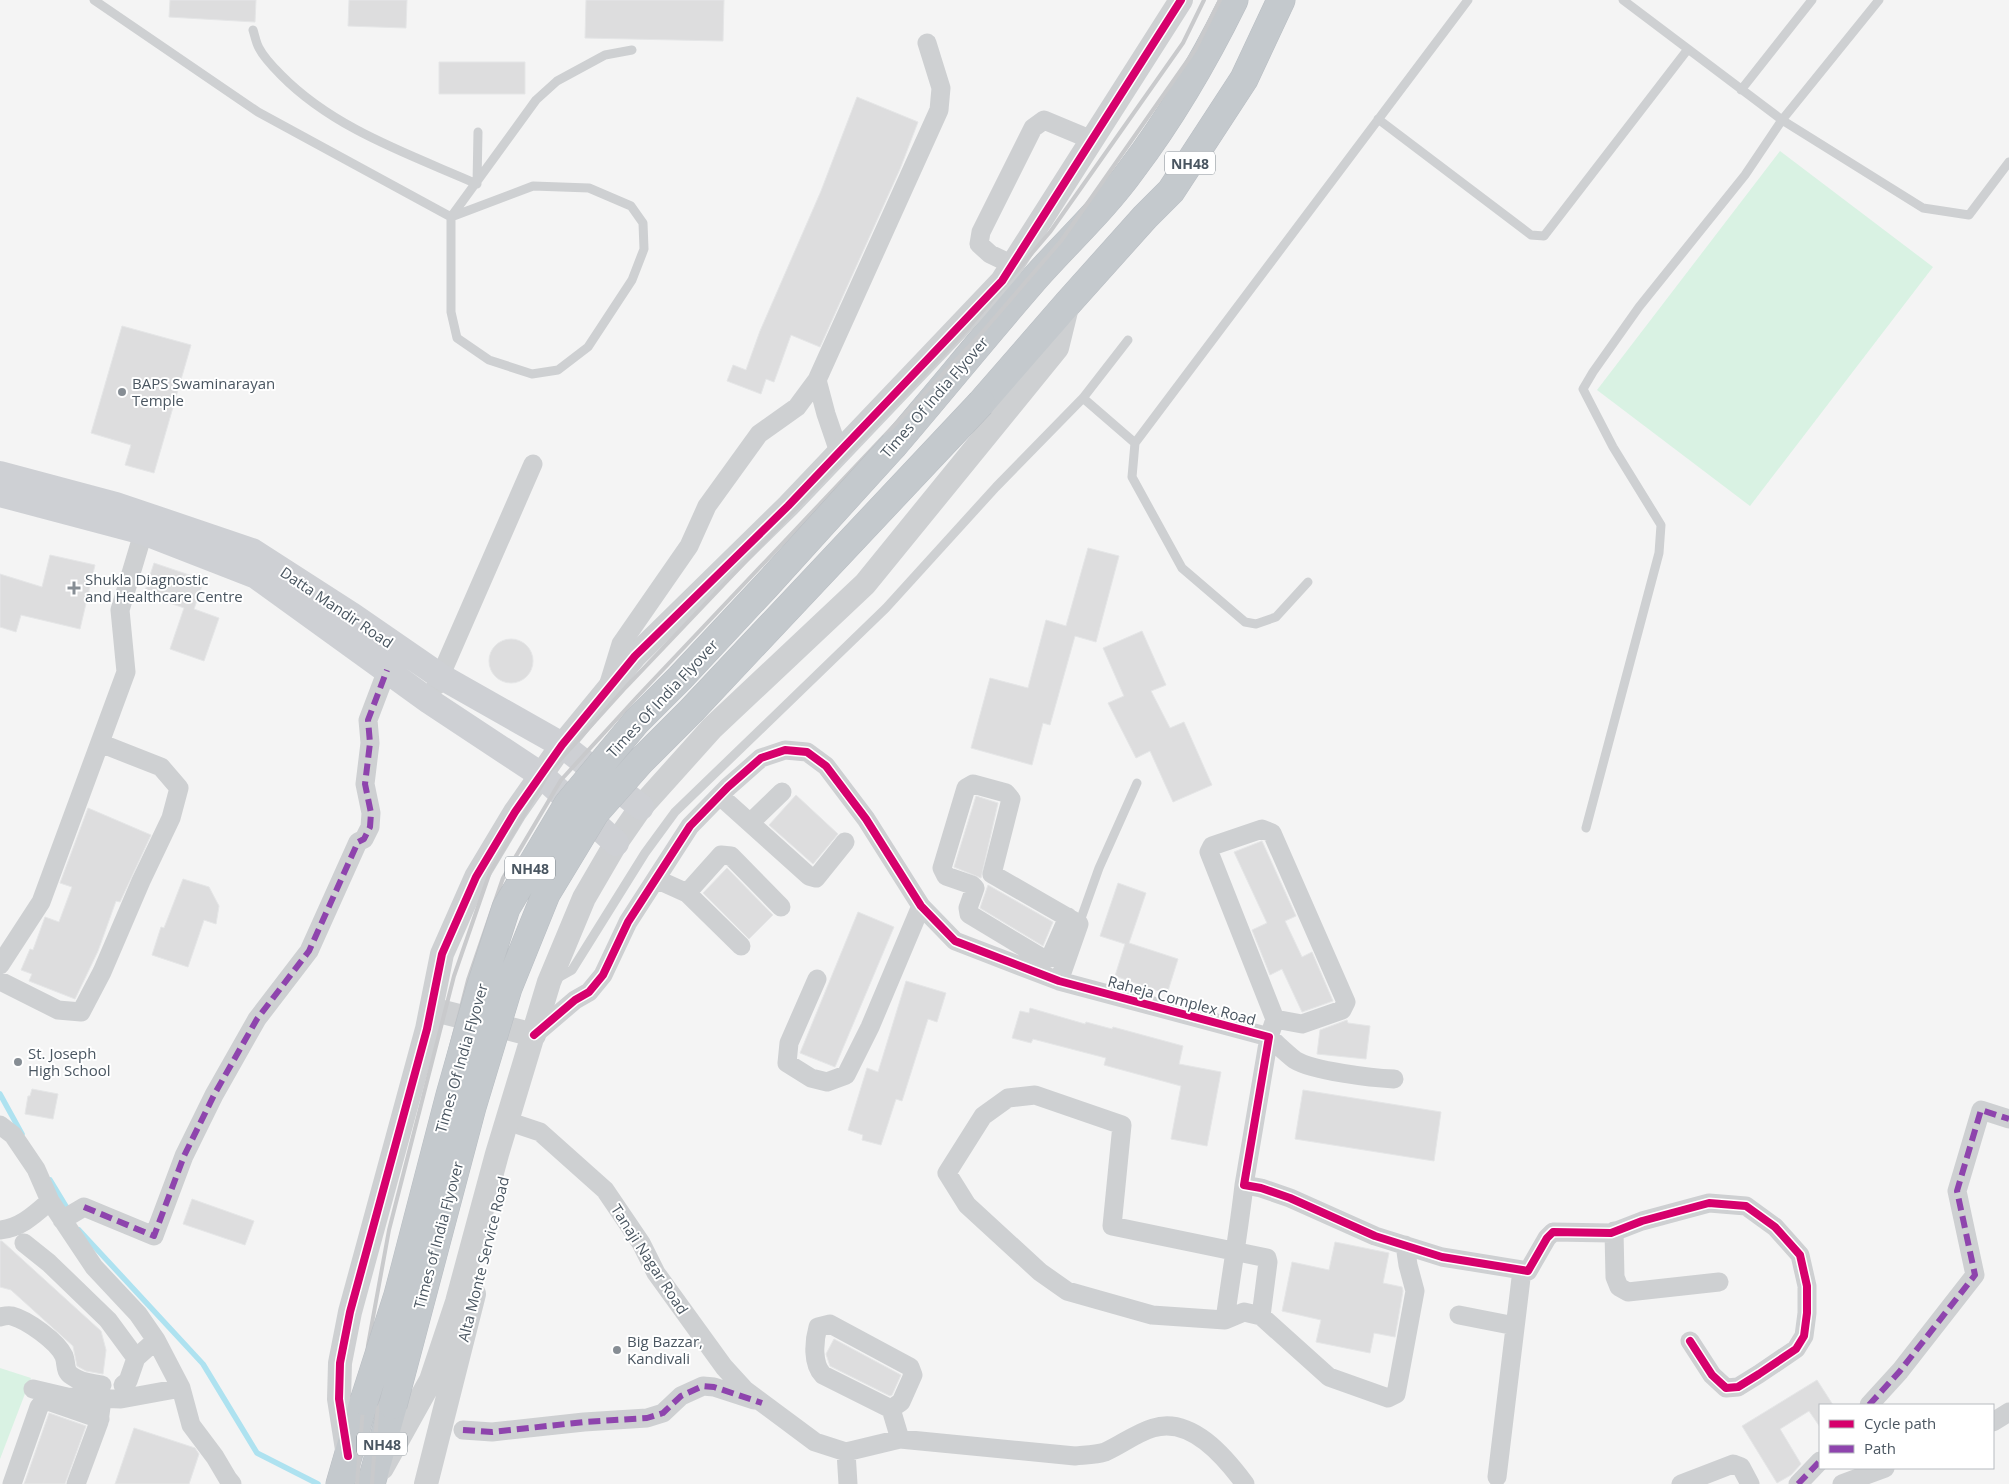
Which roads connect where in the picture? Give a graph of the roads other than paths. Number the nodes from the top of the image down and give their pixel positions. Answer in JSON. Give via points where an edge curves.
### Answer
{"nodes":[{"id":1,"x":94,"y":0,"type":"edge"},
{"id":2,"x":1181,"y":0,"type":"edge"},
{"id":3,"x":1234,"y":0,"type":"edge"},
{"id":4,"x":1281,"y":0,"type":"edge"},
{"id":5,"x":1468,"y":0,"type":"edge"},
{"id":6,"x":1623,"y":0,"type":"edge"},
{"id":7,"x":1812,"y":0,"type":"edge"},
{"id":8,"x":1879,"y":0,"type":"edge"},
{"id":9,"x":108,"y":5,"type":"edge"},
{"id":10,"x":253,"y":30,"type":"dead end"},
{"id":11,"x":927,"y":43,"type":"dead end"},
{"id":12,"x":1688,"y":49,"type":"junction"},
{"id":13,"x":632,"y":50,"type":"dead end"},
{"id":14,"x":1742,"y":90,"type":"junction"},
{"id":15,"x":1378,"y":119,"type":"junction"},
{"id":16,"x":1782,"y":120,"type":"junction"},
{"id":17,"x":478,"y":132,"type":"dead end"},
{"id":18,"x":1092,"y":140,"type":"junction"},
{"id":19,"x":2009,"y":162,"type":"edge"},
{"id":20,"x":477,"y":184,"type":"junction"},
{"id":21,"x":451,"y":217,"type":"junction"},
{"id":22,"x":1017,"y":274,"type":"junction"},
{"id":23,"x":1068,"y":303,"type":"junction"},
{"id":24,"x":1128,"y":340,"type":"dead end"},
{"id":25,"x":817,"y":380,"type":"junction"},
{"id":26,"x":1083,"y":398,"type":"junction"},
{"id":27,"x":1135,"y":443,"type":"junction"},
{"id":28,"x":839,"y":452,"type":"junction"},
{"id":29,"x":533,"y":464,"type":"dead end"},
{"id":30,"x":0,"y":474,"type":"edge"},
{"id":31,"x":0,"y":494,"type":"edge"},
{"id":32,"x":146,"y":524,"type":"junction"},
{"id":33,"x":1308,"y":582,"type":"dead end"},
{"id":34,"x":387,"y":670,"type":"junction"},
{"id":35,"x":440,"y":676,"type":"junction"},
{"id":36,"x":608,"y":689,"type":"junction"},
{"id":37,"x":429,"y":700,"type":"junction"},
{"id":38,"x":100,"y":743,"type":"junction"},
{"id":39,"x":562,"y":745,"type":"junction"},
{"id":40,"x":541,"y":775,"type":"junction"},
{"id":41,"x":1137,"y":783,"type":"dead end"},
{"id":42,"x":782,"y":792,"type":"dead end"},
{"id":43,"x":720,"y":796,"type":"junction"},
{"id":44,"x":640,"y":807,"type":"junction"},
{"id":45,"x":750,"y":823,"type":"junction"},
{"id":46,"x":1586,"y":828,"type":"dead end"},
{"id":47,"x":845,"y":842,"type":"dead end"},
{"id":48,"x":616,"y":843,"type":"junction"},
{"id":49,"x":992,"y":874,"type":"junction"},
{"id":50,"x":656,"y":879,"type":"junction"},
{"id":51,"x":975,"y":888,"type":"junction"},
{"id":52,"x":688,"y":893,"type":"junction"},
{"id":53,"x":921,"y":906,"type":"junction"},
{"id":54,"x":781,"y":908,"type":"dead end"},
{"id":55,"x":1074,"y":921,"type":"junction"},
{"id":56,"x":741,"y":946,"type":"dead end"},
{"id":57,"x":0,"y":965,"type":"edge"},
{"id":58,"x":817,"y":979,"type":"dead end"},
{"id":59,"x":0,"y":981,"type":"edge"},
{"id":60,"x":1059,"y":981,"type":"junction"},
{"id":61,"x":549,"y":982,"type":"junction"},
{"id":62,"x":508,"y":988,"type":"joint"},
{"id":63,"x":431,"y":1009,"type":"junction"},
{"id":64,"x":1275,"y":1019,"type":"junction"},
{"id":65,"x":534,"y":1035,"type":"junction"},
{"id":66,"x":1269,"y":1037,"type":"junction"},
{"id":67,"x":1394,"y":1079,"type":"dead end"},
{"id":68,"x":2009,"y":1119,"type":"edge"},
{"id":69,"x":0,"y":1125,"type":"edge"},
{"id":70,"x":519,"y":1125,"type":"junction"},
{"id":71,"x":1244,"y":1185,"type":"junction"},
{"id":72,"x":50,"y":1202,"type":"junction"},
{"id":73,"x":62,"y":1220,"type":"junction"},
{"id":74,"x":0,"y":1230,"type":"edge"},
{"id":75,"x":1614,"y":1231,"type":"junction"},
{"id":76,"x":24,"y":1243,"type":"dead end"},
{"id":77,"x":1405,"y":1245,"type":"junction"},
{"id":78,"x":1234,"y":1252,"type":"junction"},
{"id":79,"x":94,"y":1267,"type":"junction"},
{"id":80,"x":1522,"y":1270,"type":"junction"},
{"id":81,"x":1719,"y":1282,"type":"dead end"},
{"id":82,"x":76,"y":1289,"type":"junction"},
{"id":83,"x":1459,"y":1315,"type":"dead end"},
{"id":84,"x":1261,"y":1316,"type":"junction"},
{"id":85,"x":0,"y":1317,"type":"edge"},
{"id":86,"x":1225,"y":1320,"type":"junction"},
{"id":87,"x":1515,"y":1326,"type":"junction"},
{"id":88,"x":156,"y":1340,"type":"junction"},
{"id":89,"x":1690,"y":1341,"type":"dead end"},
{"id":90,"x":136,"y":1358,"type":"junction"},
{"id":91,"x":123,"y":1385,"type":"dead end"},
{"id":92,"x":181,"y":1388,"type":"junction"},
{"id":93,"x":33,"y":1389,"type":"dead end"},
{"id":94,"x":102,"y":1392,"type":"junction"},
{"id":95,"x":762,"y":1403,"type":"junction"},
{"id":96,"x":1870,"y":1404,"type":"edge"},
{"id":97,"x":891,"y":1409,"type":"junction"},
{"id":98,"x":2009,"y":1412,"type":"edge"},
{"id":99,"x":100,"y":1418,"type":"junction"},
{"id":100,"x":1994,"y":1421,"type":"edge"},
{"id":101,"x":463,"y":1430,"type":"dead end"},
{"id":102,"x":900,"y":1439,"type":"junction"},
{"id":103,"x":846,"y":1452,"type":"junction"},
{"id":104,"x":348,"y":1456,"type":"junction"},
{"id":105,"x":1819,"y":1462,"type":"edge"},
{"id":106,"x":1883,"y":1469,"type":"edge"},
{"id":107,"x":1497,"y":1477,"type":"dead end"},
{"id":108,"x":1850,"y":1483,"type":"edge"},
{"id":109,"x":12,"y":1484,"type":"edge"},
{"id":110,"x":76,"y":1484,"type":"edge"},
{"id":111,"x":232,"y":1484,"type":"edge"},
{"id":112,"x":340,"y":1484,"type":"edge"},
{"id":113,"x":372,"y":1484,"type":"edge"},
{"id":114,"x":426,"y":1484,"type":"edge"},
{"id":115,"x":848,"y":1484,"type":"edge"},
{"id":116,"x":1245,"y":1484,"type":"edge"},
{"id":117,"x":1681,"y":1484,"type":"edge"},
{"id":118,"x":1750,"y":1484,"type":"edge"},
{"id":119,"x":1798,"y":1484,"type":"edge"}],
"edges":[{"from":1,"to":9,"type":"lane"},
{"from":2,"to":18,"type":"street"},
{"from":3,"to":22,"type":"highway","number":"NH48","via":[[1171,114],[1132,170],[1108,200]]},
{"from":4,"to":23,"type":"highway","number":"NH48","via":[[1244,79],[1171,191]]},
{"from":5,"to":15,"type":"lane"},
{"from":6,"to":12,"type":"lane"},
{"from":7,"to":14,"type":"lane"},
{"from":8,"to":16,"type":"lane"},
{"from":9,"to":21,"type":"lane","via":[[258,112]]},
{"from":10,"to":20,"type":"lane","via":[[259,48],[271,64],[291,85],[335,118],[376,140]]},
{"from":11,"to":25,"type":"street","via":[[941,88],[939,110]]},
{"from":12,"to":14,"type":"lane"},
{"from":12,"to":15,"type":"lane","via":[[1544,236],[1530,235]]},
{"from":13,"to":20,"type":"lane","via":[[605,55],[557,81],[536,100]]},
{"from":14,"to":16,"type":"lane"},
{"from":15,"to":27,"type":"lane"},
{"from":16,"to":19,"type":"lane","via":[[1923,208],[1969,215]]},
{"from":16,"to":46,"type":"lane","via":[[1745,175],[1639,306],[1583,389],[1613,447],[1661,525],[1659,553]]},
{"from":17,"to":20,"type":"lane"},
{"from":18,"to":22,"type":"street"},
{"from":18,"to":22,"type":"street","via":[[1044,120],[1033,128],[981,232],[980,244]]},
{"from":20,"to":21,"type":"lane"},
{"from":21,"to":21,"type":"lane","via":[[451,312],[457,338],[489,360],[532,374],[558,370],[588,348],[632,280],[644,249],[643,223],[632,206],[589,188],[533,186]]},
{"from":22,"to":28,"type":"street"},
{"from":22,"to":104,"type":"highway","name":"Times Of India Flyover","number":"NH48","bridge":true,"via":[[950,378],[894,445],[636,722],[568,804],[506,908],[450,1094],[398,1295]]},
{"from":23,"to":44,"type":"street","via":[[1057,348],[865,584],[712,728]]},
{"from":23,"to":62,"type":"highway","name":"Times Of India Flyover","number":"NH48","bridge":true,"via":[[981,403],[595,813],[546,894]]},
{"from":24,"to":26,"type":"lane"},
{"from":25,"to":28,"type":"street"},
{"from":25,"to":36,"type":"street","via":[[797,407],[759,434],[707,506],[689,546],[621,644]]},
{"from":26,"to":27,"type":"lane"},
{"from":26,"to":61,"type":"lane","via":[[996,487],[886,608],[675,812],[645,853],[572,970]]},
{"from":27,"to":33,"type":"lane","via":[[1132,477],[1182,568],[1245,622],[1256,624],[1276,617]]},
{"from":28,"to":36,"type":"street","via":[[635,656]]},
{"from":29,"to":35,"type":"street"},
{"from":30,"to":32,"type":"main road","name":"Datta Mandir Road","via":[[116,505]]},
{"from":31,"to":32,"type":"main road","name":"Datta Mandir Road"},
{"from":32,"to":34,"type":"main road","name":"Datta Mandir Road","via":[[256,576]]},
{"from":32,"to":35,"type":"main road","name":"Datta Mandir Road","via":[[252,551]]},
{"from":32,"to":38,"type":"street","via":[[120,610],[126,672]]},
{"from":34,"to":37,"type":"main road","name":"Datta Mandir Road"},
{"from":34,"to":73,"type":"street","via":[[368,720],[370,743],[365,784],[371,812],[370,827],[358,842],[309,951],[257,1019],[214,1095],[184,1156],[154,1236],[84,1207]]},
{"from":35,"to":37,"type":"street"},
{"from":35,"to":39,"type":"main road","name":"Datta Mandir Road"},
{"from":36,"to":39,"type":"street"},
{"from":37,"to":40,"type":"main road","name":"Datta Mandir Road"},
{"from":38,"to":57,"type":"street","via":[[41,902]]},
{"from":38,"to":59,"type":"street","via":[[161,767],[179,788],[171,818],[81,1012],[58,1010]]},
{"from":39,"to":40,"type":"street"},
{"from":39,"to":44,"type":"main road","name":"Datta Mandir Road"},
{"from":40,"to":48,"type":"main road","name":"Datta Mandir Road"},
{"from":40,"to":63,"type":"street","via":[[476,877],[442,954]]},
{"from":41,"to":55,"type":"lane"},
{"from":42,"to":45,"type":"street"},
{"from":43,"to":45,"type":"street"},
{"from":43,"to":50,"type":"street","name":"Raheja Complex Road","via":[[690,826]]},
{"from":43,"to":53,"type":"street","name":"Raheja Complex Road","via":[[761,758],[785,750],[807,752],[826,766],[866,819]]},
{"from":44,"to":48,"type":"street"},
{"from":45,"to":47,"type":"street","via":[[816,878]]},
{"from":48,"to":61,"type":"street","via":[[584,898]]},
{"from":49,"to":51,"type":"street"},
{"from":49,"to":51,"type":"street","via":[[1011,799],[1006,793],[973,784],[966,788],[942,868],[946,876],[972,884]]},
{"from":49,"to":55,"type":"street"},
{"from":50,"to":52,"type":"street"},
{"from":50,"to":65,"type":"street","name":"Raheja Complex Road","via":[[628,922],[603,975],[589,992]]},
{"from":51,"to":55,"type":"street","via":[[969,914],[1042,958],[1050,958]]},
{"from":52,"to":54,"type":"street","via":[[721,855],[731,856]]},
{"from":52,"to":56,"type":"street"},
{"from":53,"to":58,"type":"street","via":[[846,1075],[827,1082],[811,1078],[787,1063],[788,1043]]},
{"from":53,"to":60,"type":"street","name":"Raheja Complex Road","via":[[954,941]]},
{"from":55,"to":60,"type":"street"},
{"from":60,"to":66,"type":"street","name":"Raheja Complex Road"},
{"from":61,"to":65,"type":"street"},
{"from":62,"to":113,"type":"highway","name":"Times of India Flyover","number":"NH48","bridge":true,"via":[[472,1107]]},
{"from":63,"to":65,"type":"street"},
{"from":63,"to":104,"type":"street","via":[[350,1312],[340,1363],[339,1400]]},
{"from":64,"to":64,"type":"street","via":[[1209,852],[1212,846],[1262,829],[1272,832],[1346,1002],[1342,1010],[1302,1024]]},
{"from":64,"to":66,"type":"street"},
{"from":65,"to":70,"type":"street","name":"Alta Monte Service Road","via":[[540,1070]]},
{"from":65,"to":113,"type":"street","via":[[497,1154],[458,1302],[431,1380]]},
{"from":66,"to":67,"type":"street","via":[[1296,1061],[1323,1069]]},
{"from":66,"to":71,"type":"street","name":"Raheja Complex Road"},
{"from":68,"to":96,"type":"street","via":[[1981,1110],[1956,1191],[1976,1275]]},
{"from":69,"to":72,"type":"street","via":[[13,1135],[36,1169]]},
{"from":70,"to":95,"type":"street","name":"Tanaji Nagar Road","via":[[540,1132],[605,1190],[656,1273],[724,1367]]},
{"from":70,"to":114,"type":"street","name":"Alta Monte Service Road","via":[[500,1186]]},
{"from":71,"to":77,"type":"street","via":[[1290,1198],[1375,1236]]},
{"from":71,"to":78,"type":"street","name":"Raheja Complex Road"},
{"from":72,"to":73,"type":"street"},
{"from":72,"to":74,"type":"street","via":[[25,1222]]},
{"from":73,"to":79,"type":"street"},
{"from":75,"to":80,"type":"street","via":[[1552,1232],[1528,1271]]},
{"from":75,"to":81,"type":"street","via":[[1615,1277],[1619,1287],[1628,1292]]},
{"from":75,"to":89,"type":"street","via":[[1642,1220],[1709,1203],[1746,1206],[1775,1227],[1800,1255],[1807,1286],[1807,1313],[1804,1336],[1796,1349],[1738,1387],[1726,1388],[1712,1375]]},
{"from":76,"to":82,"type":"street"},
{"from":77,"to":80,"type":"street","via":[[1442,1257]]},
{"from":77,"to":84,"type":"street","via":[[1415,1291],[1396,1394],[1388,1398],[1329,1377]]},
{"from":78,"to":84,"type":"street","via":[[1267,1258]]},
{"from":78,"to":86,"type":"street","name":"Raheja Complex Road"},
{"from":78,"to":86,"type":"street","via":[[1112,1226],[1122,1125],[1035,1095],[1008,1098],[983,1116],[947,1173],[967,1205],[1040,1272],[1067,1291],[1152,1315]]},
{"from":79,"to":82,"type":"street"},
{"from":79,"to":88,"type":"street","via":[[138,1314]]},
{"from":80,"to":87,"type":"street"},
{"from":82,"to":90,"type":"street","via":[[108,1320]]},
{"from":83,"to":87,"type":"street"},
{"from":84,"to":86,"type":"street","via":[[1244,1312]]},
{"from":85,"to":94,"type":"street","via":[[10,1315],[50,1338],[64,1356],[65,1367],[71,1376]]},
{"from":87,"to":107,"type":"street"},
{"from":88,"to":90,"type":"street"},
{"from":88,"to":92,"type":"street"},
{"from":90,"to":91,"type":"street","via":[[128,1381]]},
{"from":92,"to":94,"type":"street","via":[[128,1398]]},
{"from":92,"to":111,"type":"street","via":[[190,1425]]},
{"from":93,"to":94,"type":"street","via":[[67,1397]]},
{"from":94,"to":99,"type":"street"},
{"from":95,"to":101,"type":"street","via":[[703,1386],[681,1396],[663,1413],[647,1418],[492,1432]]},
{"from":95,"to":103,"type":"street","name":"Tanaji Nagar Road","via":[[815,1442]]},
{"from":97,"to":97,"type":"street","via":[[901,1402],[913,1375],[910,1368],[830,1324],[818,1327],[815,1340],[818,1369]]},
{"from":97,"to":102,"type":"street"},
{"from":98,"to":100,"type":"street"},
{"from":99,"to":109,"type":"street","via":[[46,1400],[39,1406]]},
{"from":99,"to":110,"type":"street"},
{"from":102,"to":103,"type":"street"},
{"from":102,"to":116,"type":"street","via":[[1075,1456],[1104,1452],[1153,1428],[1173,1425],[1195,1433],[1230,1465]]},
{"from":103,"to":115,"type":"street"},
{"from":104,"to":112,"type":"highway","number":"NH48"},
{"from":105,"to":119,"type":"street"},
{"from":106,"to":108,"type":"street"},
{"from":117,"to":118,"type":"street","via":[[1733,1464],[1741,1467]]}]}
